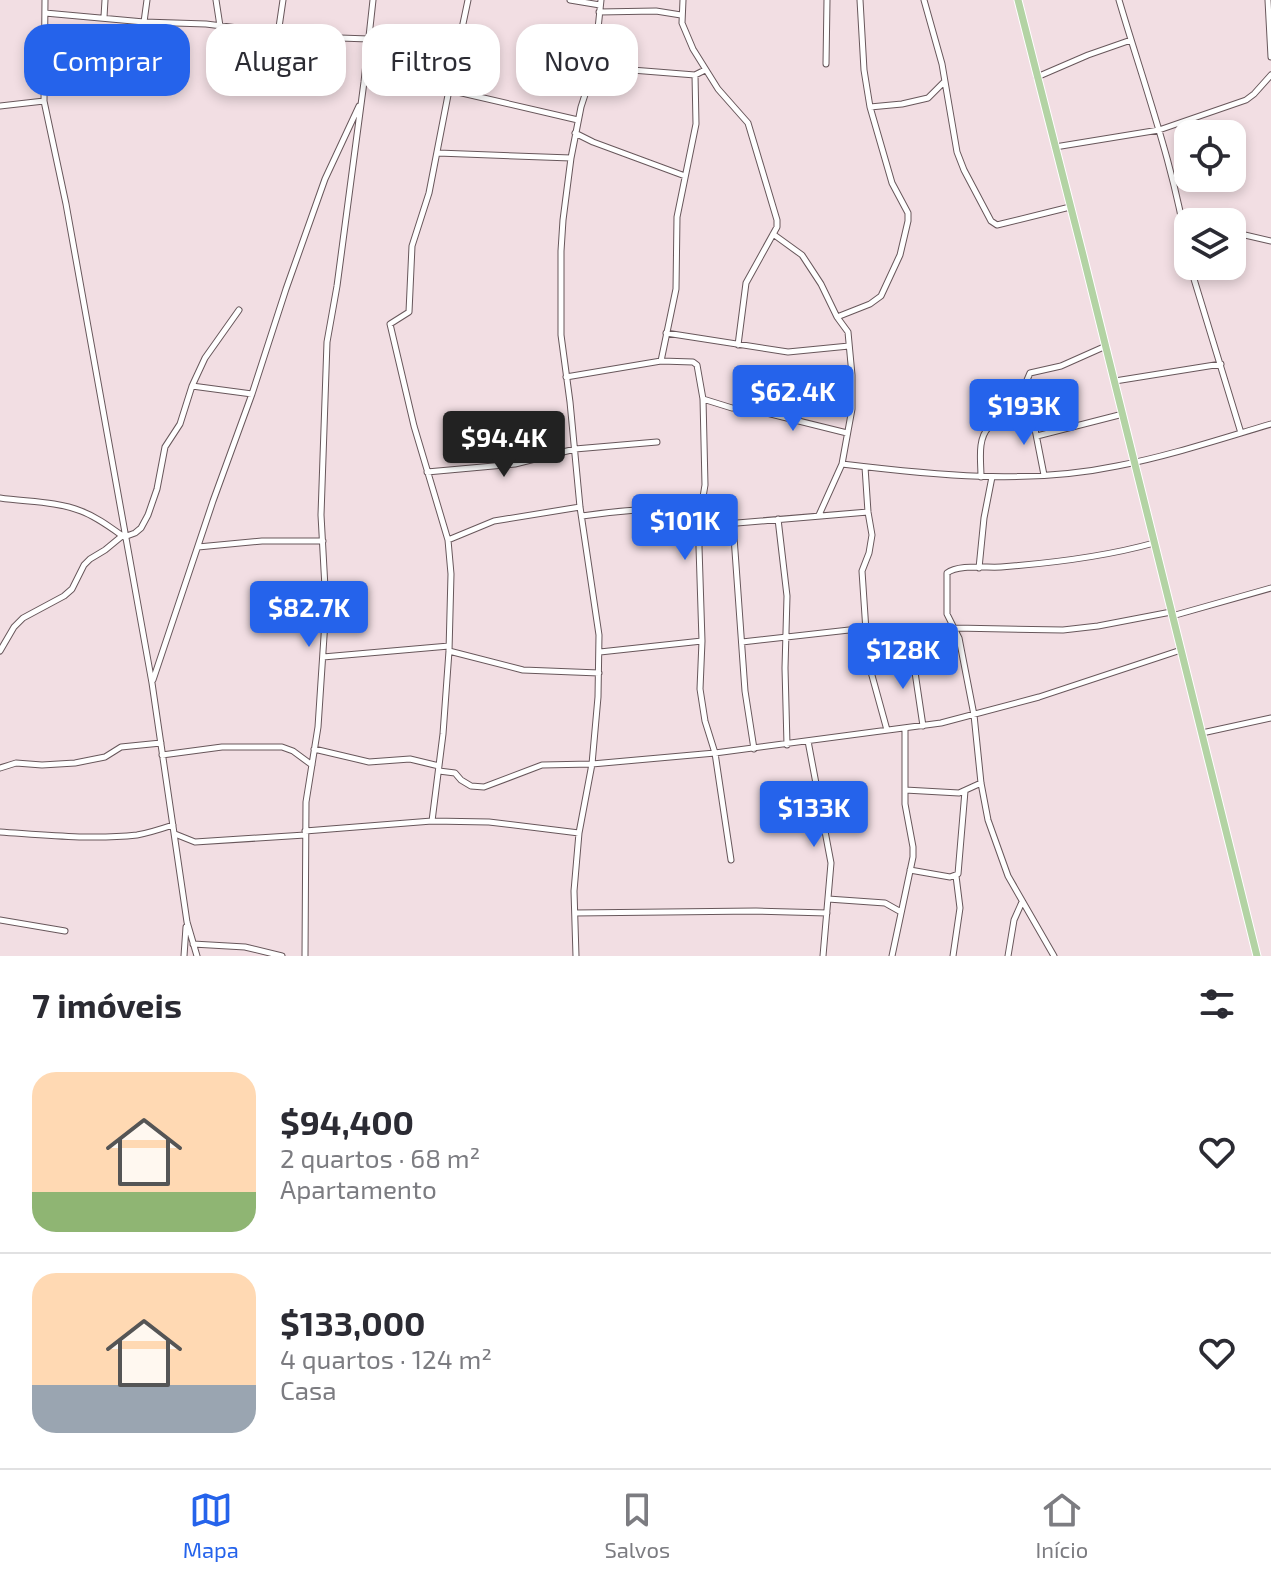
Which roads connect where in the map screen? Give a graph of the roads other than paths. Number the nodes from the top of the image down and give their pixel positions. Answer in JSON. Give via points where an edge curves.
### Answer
{"nodes":[{"id":1,"x":45,"y":0,"type":"edge"},
{"id":2,"x":105,"y":0,"type":"edge"},
{"id":3,"x":147,"y":0,"type":"edge"},
{"id":4,"x":216,"y":0,"type":"edge"},
{"id":5,"x":283,"y":0,"type":"edge"},
{"id":6,"x":373,"y":0,"type":"edge"},
{"id":7,"x":468,"y":0,"type":"edge"},
{"id":8,"x":570,"y":0,"type":"edge"},
{"id":9,"x":683,"y":0,"type":"edge"},
{"id":10,"x":827,"y":0,"type":"edge"},
{"id":11,"x":860,"y":0,"type":"edge"},
{"id":12,"x":924,"y":0,"type":"edge"},
{"id":13,"x":1018,"y":0,"type":"edge"},
{"id":14,"x":1119,"y":0,"type":"edge"},
{"id":15,"x":1268,"y":0,"type":"edge"},
{"id":16,"x":600,"y":6,"type":"edge"},
{"id":17,"x":45,"y":13,"type":"junction"},
{"id":18,"x":681,"y":15,"type":"junction"},
{"id":19,"x":104,"y":17,"type":"junction"},
{"id":20,"x":144,"y":22,"type":"junction"},
{"id":21,"x":220,"y":24,"type":"edge"},
{"id":22,"x":279,"y":24,"type":"edge"},
{"id":23,"x":371,"y":24,"type":"edge"},
{"id":24,"x":463,"y":24,"type":"edge"},
{"id":25,"x":206,"y":25,"type":"edge"},
{"id":26,"x":1131,"y":40,"type":"junction"},
{"id":27,"x":1271,"y":57,"type":"edge"},
{"id":28,"x":826,"y":64,"type":"dead end"},
{"id":29,"x":638,"y":70,"type":"edge"},
{"id":30,"x":705,"y":70,"type":"junction"},
{"id":31,"x":695,"y":75,"type":"junction"},
{"id":32,"x":1271,"y":75,"type":"edge"},
{"id":33,"x":1037,"y":77,"type":"junction"},
{"id":34,"x":944,"y":82,"type":"junction"},
{"id":35,"x":362,"y":95,"type":"edge"},
{"id":36,"x":448,"y":96,"type":"edge"},
{"id":37,"x":475,"y":96,"type":"edge"},
{"id":38,"x":585,"y":96,"type":"edge"},
{"id":39,"x":44,"y":101,"type":"junction"},
{"id":40,"x":361,"y":101,"type":"junction"},
{"id":41,"x":0,"y":106,"type":"edge"},
{"id":42,"x":870,"y":107,"type":"junction"},
{"id":43,"x":578,"y":120,"type":"junction"},
{"id":44,"x":1159,"y":130,"type":"junction"},
{"id":45,"x":575,"y":133,"type":"junction"},
{"id":46,"x":1055,"y":147,"type":"junction"},
{"id":47,"x":438,"y":153,"type":"junction"},
{"id":48,"x":571,"y":158,"type":"junction"},
{"id":49,"x":685,"y":176,"type":"junction"},
{"id":50,"x":1070,"y":207,"type":"junction"},
{"id":51,"x":1180,"y":208,"type":"edge"},
{"id":52,"x":773,"y":234,"type":"junction"},
{"id":53,"x":1246,"y":235,"type":"edge"},
{"id":54,"x":1271,"y":241,"type":"edge"},
{"id":55,"x":1194,"y":280,"type":"edge"},
{"id":56,"x":239,"y":310,"type":"dead end"},
{"id":57,"x":837,"y":317,"type":"junction"},
{"id":58,"x":666,"y":333,"type":"junction"},
{"id":59,"x":738,"y":345,"type":"junction"},
{"id":60,"x":849,"y":346,"type":"junction"},
{"id":61,"x":1106,"y":346,"type":"junction"},
{"id":62,"x":661,"y":361,"type":"junction"},
{"id":63,"x":1221,"y":364,"type":"junction"},
{"id":64,"x":566,"y":377,"type":"junction"},
{"id":65,"x":1115,"y":381,"type":"junction"},
{"id":66,"x":192,"y":386,"type":"junction"},
{"id":67,"x":252,"y":394,"type":"junction"},
{"id":68,"x":703,"y":399,"type":"junction"},
{"id":69,"x":1031,"y":413,"type":"junction"},
{"id":70,"x":1123,"y":414,"type":"junction"},
{"id":71,"x":1271,"y":424,"type":"edge"},
{"id":72,"x":847,"y":433,"type":"junction"},
{"id":73,"x":1241,"y":433,"type":"junction"},
{"id":74,"x":1037,"y":436,"type":"junction"},
{"id":75,"x":657,"y":442,"type":"dead end"},
{"id":76,"x":575,"y":449,"type":"junction"},
{"id":77,"x":1134,"y":461,"type":"junction"},
{"id":78,"x":842,"y":464,"type":"junction"},
{"id":79,"x":865,"y":467,"type":"junction"},
{"id":80,"x":427,"y":472,"type":"junction"},
{"id":81,"x":1044,"y":475,"type":"junction"},
{"id":82,"x":981,"y":477,"type":"junction"},
{"id":83,"x":992,"y":477,"type":"junction"},
{"id":84,"x":0,"y":498,"type":"edge"},
{"id":85,"x":580,"y":507,"type":"junction"},
{"id":86,"x":701,"y":509,"type":"junction"},
{"id":87,"x":868,"y":512,"type":"junction"},
{"id":88,"x":819,"y":515,"type":"junction"},
{"id":89,"x":582,"y":516,"type":"junction"},
{"id":90,"x":778,"y":519,"type":"junction"},
{"id":91,"x":733,"y":523,"type":"junction"},
{"id":92,"x":701,"y":526,"type":"junction"},
{"id":93,"x":123,"y":536,"type":"junction"},
{"id":94,"x":448,"y":540,"type":"junction"},
{"id":95,"x":323,"y":541,"type":"junction"},
{"id":96,"x":1154,"y":543,"type":"junction"},
{"id":97,"x":198,"y":547,"type":"junction"},
{"id":98,"x":979,"y":568,"type":"junction"},
{"id":99,"x":1271,"y":588,"type":"edge"},
{"id":100,"x":1172,"y":614,"type":"junction"},
{"id":101,"x":867,"y":628,"type":"junction"},
{"id":102,"x":955,"y":628,"type":"junction"},
{"id":103,"x":786,"y":636,"type":"junction"},
{"id":104,"x":702,"y":641,"type":"junction"},
{"id":105,"x":742,"y":642,"type":"junction"},
{"id":106,"x":449,"y":649,"type":"junction"},
{"id":107,"x":1181,"y":650,"type":"junction"},
{"id":108,"x":0,"y":651,"type":"edge"},
{"id":109,"x":600,"y":652,"type":"junction"},
{"id":110,"x":912,"y":652,"type":"dead end"},
{"id":111,"x":323,"y":657,"type":"junction"},
{"id":112,"x":599,"y":673,"type":"junction"},
{"id":113,"x":152,"y":683,"type":"junction"},
{"id":114,"x":974,"y":715,"type":"junction"},
{"id":115,"x":1271,"y":718,"type":"edge"},
{"id":116,"x":923,"y":726,"type":"junction"},
{"id":117,"x":905,"y":728,"type":"junction"},
{"id":118,"x":887,"y":730,"type":"junction"},
{"id":119,"x":1202,"y":733,"type":"junction"},
{"id":120,"x":808,"y":741,"type":"junction"},
{"id":121,"x":161,"y":743,"type":"junction"},
{"id":122,"x":787,"y":745,"type":"junction"},
{"id":123,"x":314,"y":749,"type":"junction"},
{"id":124,"x":754,"y":749,"type":"junction"},
{"id":125,"x":715,"y":753,"type":"junction"},
{"id":126,"x":162,"y":755,"type":"junction"},
{"id":127,"x":592,"y":764,"type":"junction"},
{"id":128,"x":312,"y":765,"type":"junction"},
{"id":129,"x":0,"y":768,"type":"edge"},
{"id":130,"x":439,"y":768,"type":"junction"},
{"id":131,"x":981,"y":783,"type":"junction"},
{"id":132,"x":905,"y":790,"type":"junction"},
{"id":133,"x":965,"y":791,"type":"junction"},
{"id":134,"x":432,"y":821,"type":"junction"},
{"id":135,"x":173,"y":825,"type":"junction"},
{"id":136,"x":0,"y":832,"type":"edge"},
{"id":137,"x":174,"y":833,"type":"junction"},
{"id":138,"x":305,"y":833,"type":"junction"},
{"id":139,"x":579,"y":833,"type":"junction"},
{"id":140,"x":731,"y":860,"type":"dead end"},
{"id":141,"x":910,"y":870,"type":"junction"},
{"id":142,"x":956,"y":876,"type":"junction"},
{"id":143,"x":828,"y":899,"type":"junction"},
{"id":144,"x":1022,"y":901,"type":"junction"},
{"id":145,"x":901,"y":912,"type":"junction"},
{"id":146,"x":575,"y":913,"type":"junction"},
{"id":147,"x":827,"y":913,"type":"junction"},
{"id":148,"x":0,"y":920,"type":"edge"},
{"id":149,"x":187,"y":922,"type":"junction"},
{"id":150,"x":65,"y":931,"type":"dead end"},
{"id":151,"x":193,"y":944,"type":"junction"},
{"id":152,"x":1254,"y":955,"type":"edge"},
{"id":153,"x":184,"y":956,"type":"edge"},
{"id":154,"x":197,"y":956,"type":"edge"},
{"id":155,"x":282,"y":956,"type":"edge"},
{"id":156,"x":305,"y":956,"type":"edge"},
{"id":157,"x":576,"y":956,"type":"edge"},
{"id":158,"x":823,"y":956,"type":"edge"},
{"id":159,"x":892,"y":956,"type":"edge"},
{"id":160,"x":953,"y":956,"type":"edge"},
{"id":161,"x":1008,"y":956,"type":"edge"},
{"id":162,"x":1054,"y":956,"type":"edge"}],
"edges":[{"from":1,"to":17,"type":"street"},
{"from":2,"to":19,"type":"street"},
{"from":3,"to":20,"type":"street"},
{"from":4,"to":21,"type":"street"},
{"from":5,"to":22,"type":"street"},
{"from":6,"to":23,"type":"street"},
{"from":7,"to":24,"type":"street"},
{"from":8,"to":16,"type":"street"},
{"from":9,"to":18,"type":"street"},
{"from":10,"to":28,"type":"street"},
{"from":11,"to":42,"type":"street"},
{"from":12,"to":34,"type":"street"},
{"from":13,"to":33,"type":"main road"},
{"from":14,"to":26,"type":"street"},
{"from":15,"to":27,"type":"street"},
{"from":16,"to":18,"type":"street"},
{"from":17,"to":19,"type":"street"},
{"from":17,"to":39,"type":"street"},
{"from":18,"to":30,"type":"street"},
{"from":19,"to":20,"type":"street"},
{"from":20,"to":25,"type":"street"},
{"from":26,"to":33,"type":"street"},
{"from":26,"to":44,"type":"street"},
{"from":29,"to":31,"type":"street"},
{"from":30,"to":31,"type":"street"},
{"from":30,"to":52,"type":"street","via":[[751,129],[777,220]]},
{"from":31,"to":49,"type":"street","via":[[696,124]]},
{"from":32,"to":44,"type":"street","via":[[1246,100]]},
{"from":33,"to":46,"type":"main road"},
{"from":34,"to":42,"type":"street","via":[[928,98]]},
{"from":34,"to":50,"type":"street","via":[[957,152],[993,224]]},
{"from":35,"to":40,"type":"street"},
{"from":36,"to":47,"type":"street"},
{"from":37,"to":43,"type":"street"},
{"from":38,"to":43,"type":"street"},
{"from":39,"to":41,"type":"street"},
{"from":39,"to":93,"type":"street"},
{"from":40,"to":67,"type":"street","via":[[325,179]]},
{"from":40,"to":95,"type":"street","via":[[327,342]]},
{"from":42,"to":57,"type":"street","via":[[908,221],[881,296]]},
{"from":43,"to":45,"type":"street"},
{"from":44,"to":46,"type":"street"},
{"from":44,"to":51,"type":"street"},
{"from":45,"to":48,"type":"street"},
{"from":45,"to":49,"type":"street"},
{"from":46,"to":50,"type":"main road"},
{"from":47,"to":48,"type":"street"},
{"from":47,"to":80,"type":"street","via":[[412,246],[409,312],[390,324]]},
{"from":48,"to":64,"type":"street","via":[[560,265]]},
{"from":49,"to":58,"type":"street","via":[[677,217],[676,289]]},
{"from":50,"to":61,"type":"main road"},
{"from":52,"to":57,"type":"street","via":[[802,255]]},
{"from":52,"to":59,"type":"street","via":[[746,283]]},
{"from":53,"to":54,"type":"street"},
{"from":55,"to":63,"type":"street"},
{"from":56,"to":66,"type":"street"},
{"from":57,"to":60,"type":"street","via":[[846,328]]},
{"from":58,"to":59,"type":"street"},
{"from":58,"to":62,"type":"street"},
{"from":59,"to":60,"type":"street","via":[[797,352]]},
{"from":60,"to":72,"type":"street","via":[[852,409]]},
{"from":61,"to":65,"type":"main road"},
{"from":61,"to":69,"type":"street","via":[[1030,373]]},
{"from":62,"to":64,"type":"street"},
{"from":62,"to":68,"type":"street","via":[[695,363]]},
{"from":63,"to":65,"type":"street"},
{"from":63,"to":73,"type":"street"},
{"from":64,"to":76,"type":"street"},
{"from":65,"to":70,"type":"main road"},
{"from":66,"to":67,"type":"street"},
{"from":66,"to":93,"type":"street","via":[[180,424],[165,447],[148,515],[141,528]]},
{"from":67,"to":97,"type":"street"},
{"from":68,"to":72,"type":"street"},
{"from":68,"to":86,"type":"street"},
{"from":69,"to":74,"type":"street"},
{"from":69,"to":82,"type":"street","via":[[985,430]]},
{"from":70,"to":74,"type":"street"},
{"from":70,"to":77,"type":"main road"},
{"from":71,"to":73,"type":"street"},
{"from":72,"to":78,"type":"street"},
{"from":73,"to":77,"type":"street"},
{"from":74,"to":81,"type":"street"},
{"from":75,"to":76,"type":"street"},
{"from":76,"to":80,"type":"street","via":[[515,464]]},
{"from":76,"to":85,"type":"street"},
{"from":77,"to":81,"type":"street"},
{"from":77,"to":96,"type":"main road"},
{"from":78,"to":79,"type":"street"},
{"from":78,"to":88,"type":"street"},
{"from":79,"to":82,"type":"street"},
{"from":79,"to":87,"type":"street"},
{"from":80,"to":94,"type":"street"},
{"from":81,"to":83,"type":"street"},
{"from":82,"to":83,"type":"street"},
{"from":83,"to":98,"type":"street"},
{"from":84,"to":93,"type":"street","via":[[79,510]]},
{"from":85,"to":89,"type":"street"},
{"from":85,"to":94,"type":"street","via":[[494,521]]},
{"from":86,"to":89,"type":"street"},
{"from":86,"to":92,"type":"street"},
{"from":87,"to":88,"type":"street"},
{"from":87,"to":101,"type":"street","via":[[872,541],[862,571]]},
{"from":88,"to":90,"type":"street"},
{"from":89,"to":109,"type":"street"},
{"from":90,"to":91,"type":"street"},
{"from":90,"to":103,"type":"street"},
{"from":91,"to":92,"type":"street"},
{"from":91,"to":105,"type":"street"},
{"from":92,"to":104,"type":"street"},
{"from":93,"to":108,"type":"street","via":[[84,565],[64,596],[23,618]]},
{"from":93,"to":113,"type":"street"},
{"from":94,"to":106,"type":"street"},
{"from":95,"to":97,"type":"street"},
{"from":95,"to":111,"type":"street"},
{"from":96,"to":98,"type":"street","via":[[1069,560]]},
{"from":96,"to":100,"type":"main road"},
{"from":97,"to":113,"type":"street"},
{"from":98,"to":102,"type":"street","via":[[947,573],[946,609]]},
{"from":99,"to":100,"type":"street"},
{"from":100,"to":102,"type":"street","via":[[1063,630]]},
{"from":100,"to":107,"type":"main road"},
{"from":101,"to":103,"type":"street"},
{"from":101,"to":118,"type":"street","via":[[869,668]]},
{"from":102,"to":114,"type":"street"},
{"from":103,"to":105,"type":"street"},
{"from":103,"to":122,"type":"street"},
{"from":104,"to":109,"type":"street"},
{"from":104,"to":125,"type":"street","via":[[700,699]]},
{"from":105,"to":124,"type":"street"},
{"from":106,"to":111,"type":"street"},
{"from":106,"to":112,"type":"street","via":[[523,670]]},
{"from":106,"to":130,"type":"street"},
{"from":107,"to":114,"type":"street"},
{"from":107,"to":119,"type":"main road"},
{"from":109,"to":112,"type":"street"},
{"from":110,"to":116,"type":"street"},
{"from":111,"to":123,"type":"street"},
{"from":112,"to":127,"type":"street"},
{"from":113,"to":121,"type":"street"},
{"from":114,"to":116,"type":"street"},
{"from":114,"to":131,"type":"street"},
{"from":115,"to":119,"type":"street"},
{"from":116,"to":117,"type":"street"},
{"from":117,"to":118,"type":"street"},
{"from":117,"to":132,"type":"street"},
{"from":118,"to":120,"type":"street"},
{"from":119,"to":152,"type":"main road"},
{"from":120,"to":122,"type":"street"},
{"from":120,"to":143,"type":"street","via":[[831,863]]},
{"from":121,"to":126,"type":"street"},
{"from":121,"to":129,"type":"street","via":[[121,747],[105,757],[75,763]]},
{"from":122,"to":124,"type":"street"},
{"from":123,"to":128,"type":"street"},
{"from":123,"to":130,"type":"street","via":[[369,762],[410,759]]},
{"from":124,"to":125,"type":"street"},
{"from":125,"to":127,"type":"street"},
{"from":125,"to":140,"type":"street"},
{"from":126,"to":128,"type":"street","via":[[282,747]]},
{"from":126,"to":135,"type":"street"},
{"from":127,"to":130,"type":"street","via":[[542,765],[484,787],[471,786]]},
{"from":127,"to":139,"type":"street"},
{"from":128,"to":138,"type":"street"},
{"from":130,"to":134,"type":"street"},
{"from":131,"to":133,"type":"street"},
{"from":131,"to":144,"type":"street","via":[[988,820]]},
{"from":132,"to":133,"type":"street"},
{"from":132,"to":141,"type":"street","via":[[913,847]]},
{"from":133,"to":142,"type":"street"},
{"from":134,"to":138,"type":"street"},
{"from":134,"to":139,"type":"street"},
{"from":135,"to":136,"type":"street","via":[[119,836]]},
{"from":135,"to":137,"type":"street"},
{"from":137,"to":138,"type":"street","via":[[195,842]]},
{"from":137,"to":149,"type":"street"},
{"from":138,"to":156,"type":"street"},
{"from":139,"to":146,"type":"street"},
{"from":141,"to":142,"type":"street"},
{"from":141,"to":145,"type":"street"},
{"from":142,"to":160,"type":"street","via":[[960,908]]},
{"from":143,"to":145,"type":"street","via":[[885,903]]},
{"from":143,"to":147,"type":"street"},
{"from":144,"to":161,"type":"street"},
{"from":144,"to":162,"type":"street"},
{"from":145,"to":159,"type":"street"},
{"from":146,"to":147,"type":"street"},
{"from":146,"to":157,"type":"street"},
{"from":147,"to":158,"type":"street"},
{"from":148,"to":150,"type":"street"},
{"from":149,"to":151,"type":"street"},
{"from":149,"to":153,"type":"street"},
{"from":151,"to":154,"type":"street"},
{"from":151,"to":155,"type":"street"}]}
